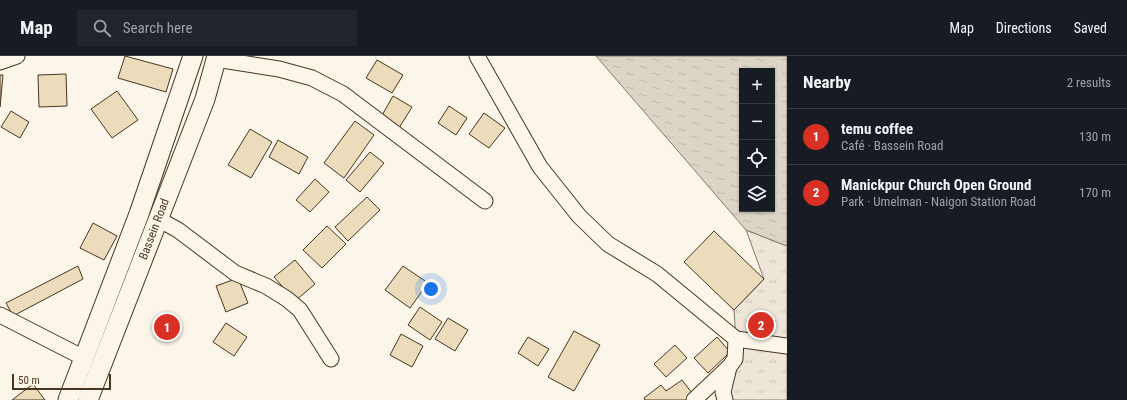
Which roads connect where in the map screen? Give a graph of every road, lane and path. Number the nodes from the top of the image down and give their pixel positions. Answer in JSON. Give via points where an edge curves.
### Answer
{"nodes":[{"id":1,"x":17,"y":56,"type":"edge"},
{"id":2,"x":193,"y":56,"type":"edge"},
{"id":3,"x":477,"y":56,"type":"edge"},
{"id":4,"x":216,"y":58,"type":"edge"},
{"id":5,"x":0,"y":62,"type":"edge"},
{"id":6,"x":485,"y":201,"type":"dead end"},
{"id":7,"x":158,"y":219,"type":"junction"},
{"id":8,"x":0,"y":315,"type":"edge"},
{"id":9,"x":736,"y":339,"type":"junction"},
{"id":10,"x":787,"y":346,"type":"edge"},
{"id":11,"x":84,"y":358,"type":"junction"},
{"id":12,"x":331,"y":359,"type":"dead end"},
{"id":13,"x":729,"y":367,"type":"junction"},
{"id":14,"x":68,"y":400,"type":"edge"},
{"id":15,"x":88,"y":400,"type":"edge"},
{"id":16,"x":694,"y":400,"type":"edge"},
{"id":17,"x":725,"y":400,"type":"edge"}],
"edges":[{"from":1,"to":5,"type":"street"},
{"from":2,"to":11,"type":"main road","name":"Bassein Road","via":[[139,214]]},
{"from":3,"to":9,"type":"street","via":[[540,167],[579,216],[608,244],[657,274]]},
{"from":4,"to":6,"type":"street","via":[[312,78],[343,94]]},
{"from":4,"to":7,"type":"main road","name":"Bassein Road","via":[[205,99]]},
{"from":7,"to":12,"type":"street","via":[[178,230],[236,273],[266,286],[287,299],[300,310]]},
{"from":7,"to":15,"type":"main road","name":"Bassein Road"},
{"from":8,"to":11,"type":"street"},
{"from":9,"to":10,"type":"street"},
{"from":9,"to":13,"type":"street","via":[[735,360]]},
{"from":11,"to":14,"type":"main road","name":"Bassein Road"},
{"from":13,"to":16,"type":"street"},
{"from":13,"to":17,"type":"street","via":[[723,392]]}]}
